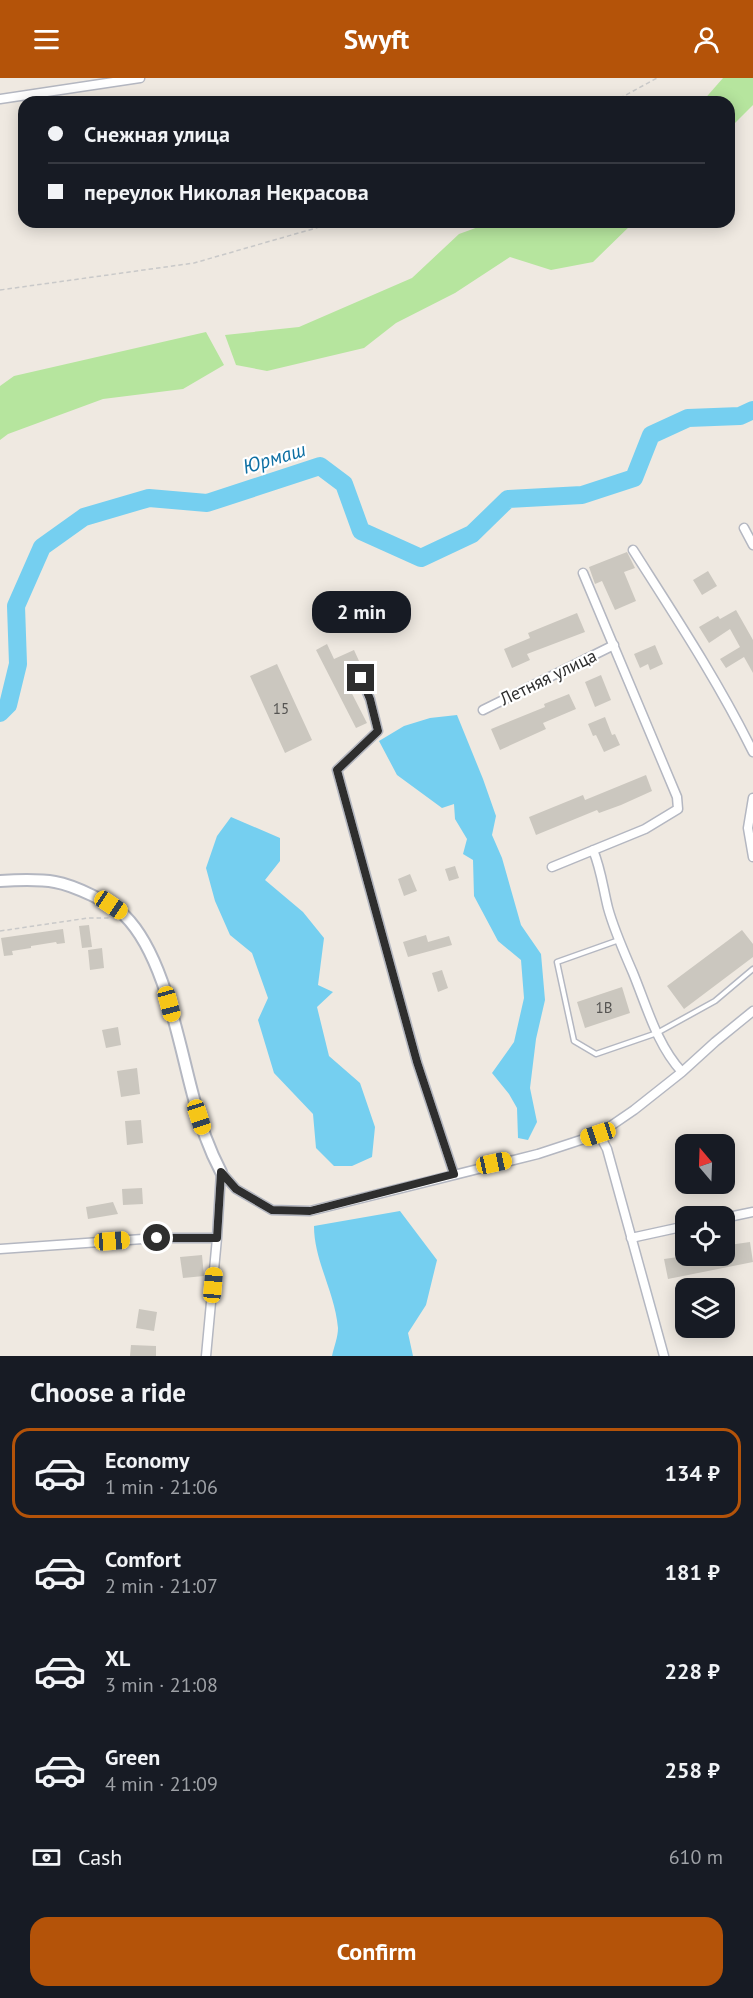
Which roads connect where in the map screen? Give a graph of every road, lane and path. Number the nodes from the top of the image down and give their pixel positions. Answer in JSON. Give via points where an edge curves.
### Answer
{"nodes":[{"id":1,"x":140,"y":78,"type":"edge"},
{"id":2,"x":657,"y":78,"type":"edge"},
{"id":3,"x":18,"y":96,"type":"edge"},
{"id":4,"x":20,"y":96,"type":"edge"},
{"id":5,"x":624,"y":96,"type":"edge"},
{"id":6,"x":0,"y":99,"type":"edge"},
{"id":7,"x":317,"y":228,"type":"edge"},
{"id":8,"x":0,"y":290,"type":"edge"},
{"id":9,"x":744,"y":528,"type":"dead end"},
{"id":10,"x":753,"y":545,"type":"edge"},
{"id":11,"x":633,"y":550,"type":"dead end"},
{"id":12,"x":583,"y":573,"type":"dead end"},
{"id":13,"x":614,"y":645,"type":"junction"},
{"id":14,"x":361,"y":678,"type":"dead end"},
{"id":15,"x":483,"y":710,"type":"dead end"},
{"id":16,"x":753,"y":752,"type":"edge"},
{"id":17,"x":753,"y":798,"type":"edge"},
{"id":18,"x":593,"y":850,"type":"junction"},
{"id":19,"x":753,"y":857,"type":"edge"},
{"id":20,"x":552,"y":867,"type":"dead end"},
{"id":21,"x":0,"y":881,"type":"edge"},
{"id":22,"x":129,"y":921,"type":"junction"},
{"id":23,"x":0,"y":931,"type":"edge"},
{"id":24,"x":620,"y":940,"type":"junction"},
{"id":25,"x":753,"y":969,"type":"edge"},
{"id":26,"x":753,"y":1012,"type":"edge"},
{"id":27,"x":657,"y":1033,"type":"junction"},
{"id":28,"x":682,"y":1072,"type":"junction"},
{"id":29,"x":598,"y":1134,"type":"junction"},
{"id":30,"x":221,"y":1172,"type":"junction"},
{"id":31,"x":454,"y":1174,"type":"junction"},
{"id":32,"x":753,"y":1212,"type":"edge"},
{"id":33,"x":735,"y":1216,"type":"edge"},
{"id":34,"x":675,"y":1228,"type":"edge"},
{"id":35,"x":217,"y":1238,"type":"junction"},
{"id":36,"x":631,"y":1238,"type":"junction"},
{"id":37,"x":0,"y":1249,"type":"edge"},
{"id":38,"x":206,"y":1356,"type":"edge"},
{"id":39,"x":664,"y":1356,"type":"edge"}],
"edges":[{"from":1,"to":4,"type":"street"},
{"from":2,"to":5,"type":"path"},
{"from":3,"to":6,"type":"street"},
{"from":7,"to":8,"type":"path","via":[[194,263]]},
{"from":9,"to":10,"type":"street"},
{"from":11,"to":16,"type":"street","via":[[726,699]]},
{"from":12,"to":13,"type":"street"},
{"from":13,"to":15,"type":"street","name":"Летняя улица"},
{"from":13,"to":18,"type":"street","via":[[677,797],[678,809],[645,829]]},
{"from":14,"to":31,"type":"street","via":[[378,731],[337,770],[414,1052]]},
{"from":17,"to":19,"type":"street","via":[[748,828]]},
{"from":18,"to":20,"type":"street"},
{"from":18,"to":24,"type":"street"},
{"from":21,"to":22,"type":"street","via":[[55,882],[111,905]]},
{"from":22,"to":23,"type":"path","via":[[88,918]]},
{"from":22,"to":30,"type":"street","via":[[148,949],[164,987],[194,1101]]},
{"from":24,"to":27,"type":"street"},
{"from":24,"to":27,"type":"lane","via":[[557,962],[574,1041],[597,1054]]},
{"from":25,"to":27,"type":"lane","via":[[716,1001]]},
{"from":26,"to":28,"type":"street"},
{"from":27,"to":28,"type":"street"},
{"from":28,"to":29,"type":"street"},
{"from":29,"to":31,"type":"street","via":[[538,1154]]},
{"from":29,"to":36,"type":"street","via":[[607,1149]]},
{"from":30,"to":31,"type":"street","via":[[236,1189],[272,1210],[310,1211]]},
{"from":30,"to":35,"type":"street"},
{"from":32,"to":33,"type":"street"},
{"from":34,"to":36,"type":"street"},
{"from":35,"to":37,"type":"street","via":[[157,1238]]},
{"from":35,"to":38,"type":"street"},
{"from":36,"to":39,"type":"street"}]}
